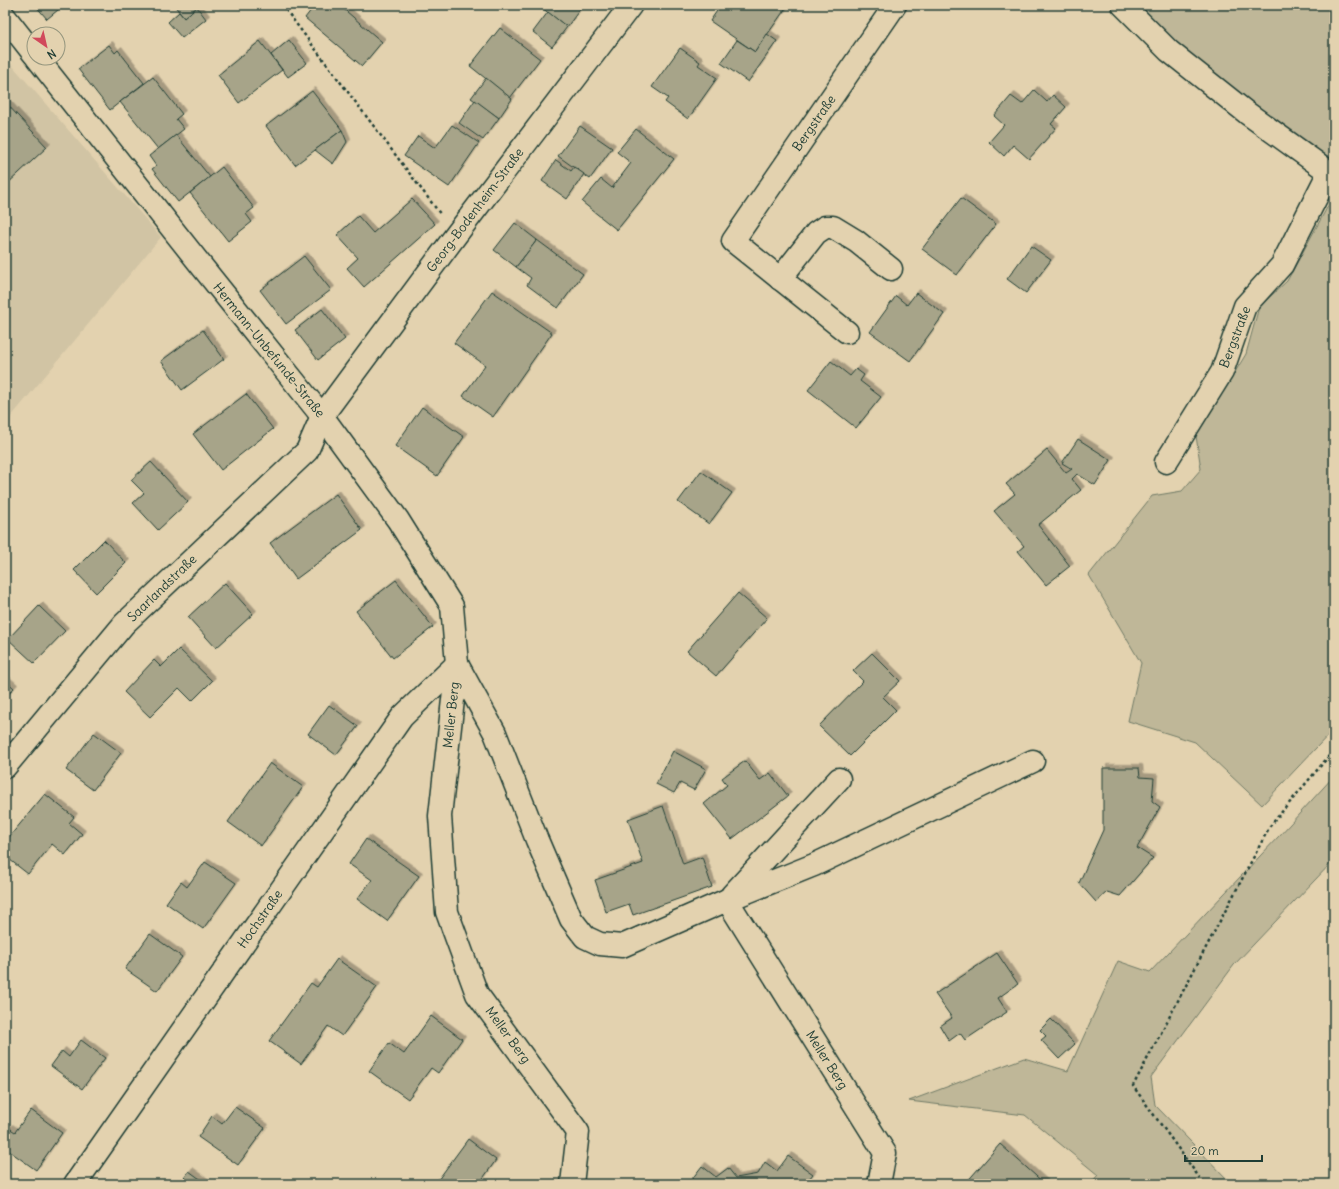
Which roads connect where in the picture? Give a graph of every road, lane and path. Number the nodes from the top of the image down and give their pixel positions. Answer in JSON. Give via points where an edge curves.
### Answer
{"nodes":[{"id":1,"x":282,"y":5,"type":"edge"},
{"id":2,"x":631,"y":5,"type":"edge"},
{"id":3,"x":895,"y":5,"type":"edge"},
{"id":4,"x":1123,"y":5,"type":"edge"},
{"id":5,"x":5,"y":17,"type":"edge"},
{"id":6,"x":26,"y":44,"type":"edge"},
{"id":7,"x":43,"y":66,"type":"edge"},
{"id":8,"x":1332,"y":173,"type":"edge"},
{"id":9,"x":456,"y":235,"type":"junction"},
{"id":10,"x":891,"y":269,"type":"dead end"},
{"id":11,"x":780,"y":279,"type":"junction"},
{"id":12,"x":847,"y":332,"type":"dead end"},
{"id":13,"x":322,"y":416,"type":"junction"},
{"id":14,"x":1166,"y":462,"type":"dead end"},
{"id":15,"x":457,"y":664,"type":"junction"},
{"id":16,"x":1334,"y":750,"type":"edge"},
{"id":17,"x":1033,"y":761,"type":"dead end"},
{"id":18,"x":5,"y":767,"type":"edge"},
{"id":19,"x":839,"y":779,"type":"dead end"},
{"id":20,"x":727,"y":900,"type":"junction"},
{"id":21,"x":75,"y":1184,"type":"edge"},
{"id":22,"x":572,"y":1184,"type":"edge"},
{"id":23,"x":879,"y":1184,"type":"edge"},
{"id":24,"x":1204,"y":1184,"type":"edge"}],
"edges":[{"from":1,"to":9,"type":"path"},
{"from":2,"to":9,"type":"street","name":"Georg-Bodenheim-Straße"},
{"from":3,"to":11,"type":"street","name":"Bergstraße","via":[[733,241]]},
{"from":4,"to":8,"type":"street","name":"Bergstraße","via":[[1169,51],[1247,113]]},
{"from":5,"to":6,"type":"street"},
{"from":7,"to":13,"type":"street","name":"Hermann-Unbefunde-Straße"},
{"from":8,"to":14,"type":"street","name":"Bergstraße","via":[[1282,265],[1245,306],[1222,372]]},
{"from":9,"to":13,"type":"street","name":"Georg-Bodenheim-Straße"},
{"from":10,"to":11,"type":"street","via":[[856,241],[833,227],[825,227],[816,233]]},
{"from":11,"to":12,"type":"street"},
{"from":13,"to":15,"type":"street","name":"Hermann-Unbefunde-Straße","via":[[398,520],[452,606]]},
{"from":13,"to":18,"type":"street","name":"Saarlandstraße","via":[[307,450],[124,624]]},
{"from":15,"to":20,"type":"street","name":"Meller Berg","via":[[495,733],[571,919],[585,936],[600,944],[622,946]]},
{"from":15,"to":21,"type":"street","name":"Hochstraße","via":[[402,717]]},
{"from":15,"to":22,"type":"street","name":"Meller Berg","via":[[440,816],[447,912],[478,994],[578,1132]]},
{"from":16,"to":24,"type":"path","via":[[1270,826],[1133,1086]]},
{"from":17,"to":20,"type":"street","via":[[814,865]]},
{"from":19,"to":20,"type":"street","name":"Meller Berg"},
{"from":20,"to":23,"type":"street","name":"Meller Berg","via":[[885,1153]]}]}
